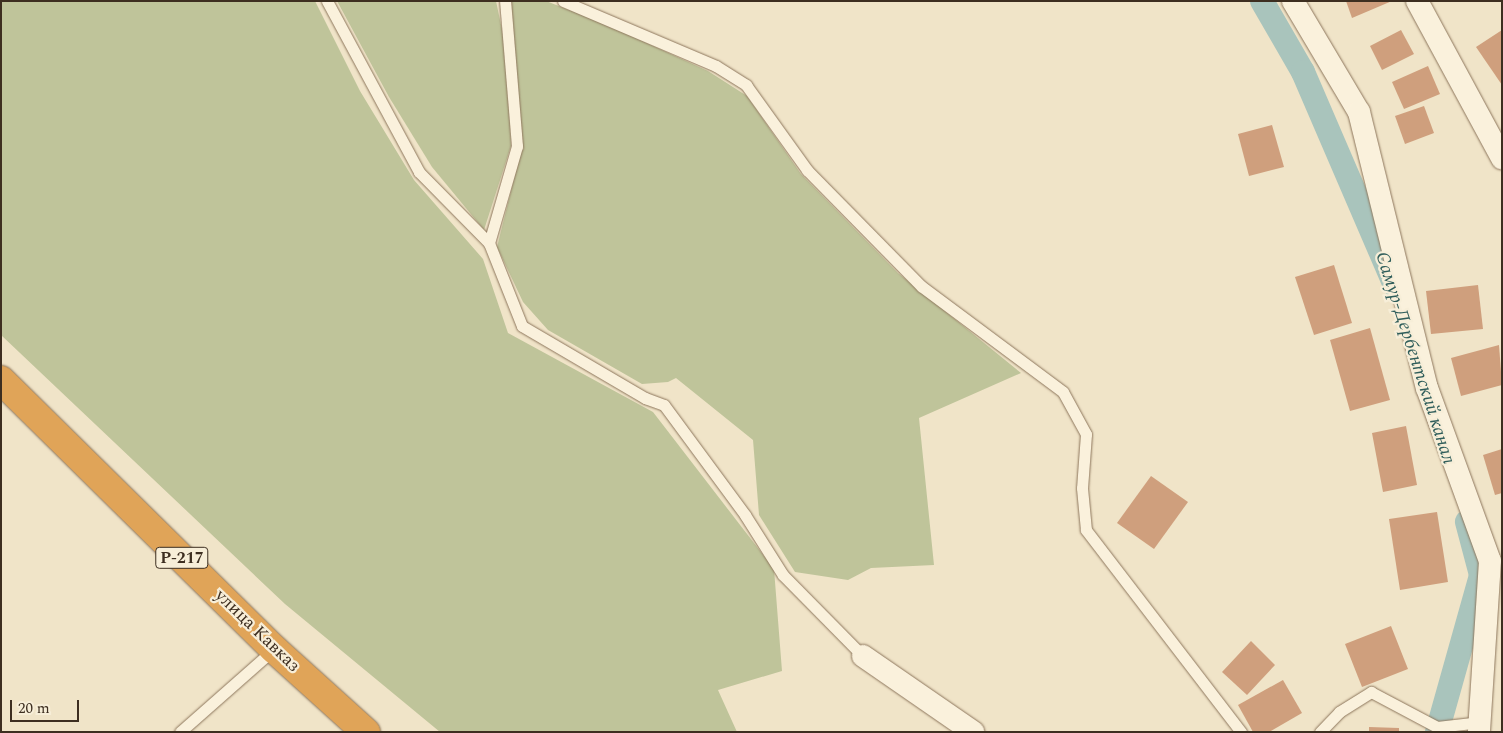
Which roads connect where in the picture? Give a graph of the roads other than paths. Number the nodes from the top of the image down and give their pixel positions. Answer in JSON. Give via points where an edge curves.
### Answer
{"nodes":[{"id":1,"x":327,"y":1,"type":"edge"},
{"id":2,"x":505,"y":1,"type":"edge"},
{"id":3,"x":563,"y":1,"type":"edge"},
{"id":4,"x":1292,"y":1,"type":"edge"},
{"id":5,"x":1417,"y":1,"type":"edge"},
{"id":6,"x":1502,"y":158,"type":"edge"},
{"id":7,"x":489,"y":243,"type":"junction"},
{"id":8,"x":1,"y":380,"type":"edge"},
{"id":9,"x":274,"y":649,"type":"junction"},
{"id":10,"x":863,"y":656,"type":"joint"},
{"id":11,"x":1480,"y":727,"type":"edge"},
{"id":12,"x":180,"y":732,"type":"edge"},
{"id":13,"x":366,"y":732,"type":"edge"},
{"id":14,"x":973,"y":732,"type":"edge"},
{"id":15,"x":1241,"y":732,"type":"edge"},
{"id":16,"x":1320,"y":732,"type":"edge"}],
"edges":[{"from":1,"to":7,"type":"lane","via":[[420,172]]},
{"from":2,"to":7,"type":"lane","via":[[517,146]]},
{"from":3,"to":15,"type":"lane","via":[[716,66],[746,86],[807,170],[921,286],[1063,392],[1086,434],[1082,488],[1086,530]]},
{"from":4,"to":11,"type":"street","via":[[1359,112],[1427,388],[1490,561]]},
{"from":5,"to":6,"type":"street"},
{"from":7,"to":10,"type":"lane","via":[[522,326],[645,398],[664,405],[745,515],[783,575]]},
{"from":8,"to":9,"type":"highway","name":"улица Кавказ","number":"Р-217"},
{"from":9,"to":12,"type":"lane"},
{"from":9,"to":13,"type":"highway","name":"улица Кавказ","number":"Р-217"},
{"from":10,"to":14,"type":"street"},
{"from":11,"to":16,"type":"lane","via":[[1438,726],[1371,692],[1339,712]]}]}
